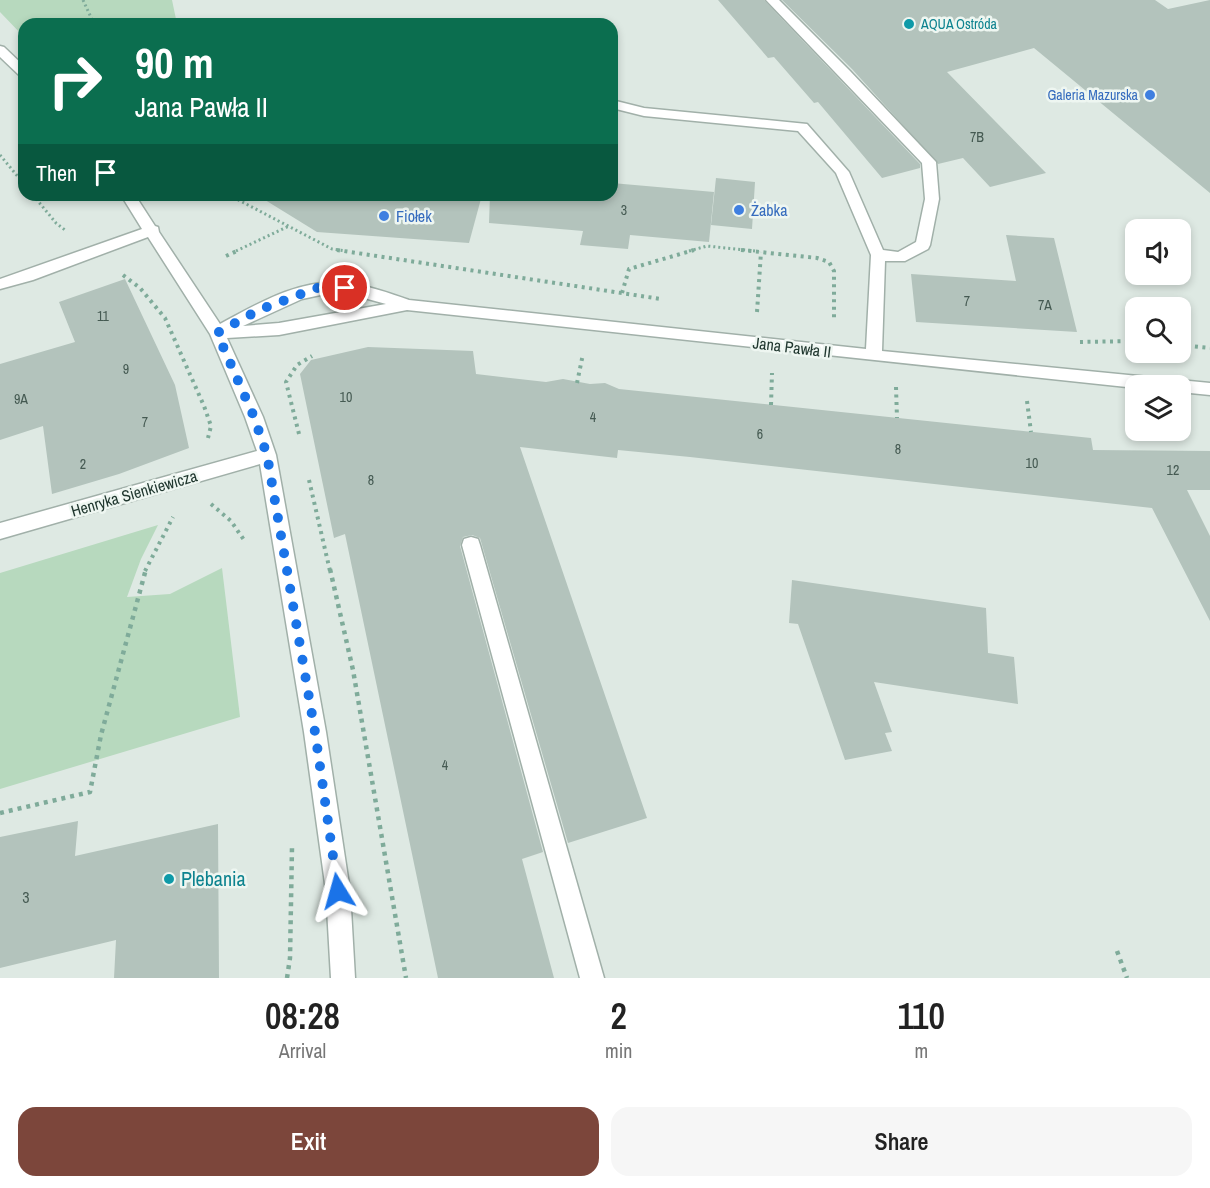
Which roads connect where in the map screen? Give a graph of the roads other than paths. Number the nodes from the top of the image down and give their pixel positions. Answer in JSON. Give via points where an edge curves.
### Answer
{"nodes":[{"id":1,"x":772,"y":0,"type":"edge"},
{"id":2,"x":0,"y":50,"type":"edge"},
{"id":3,"x":18,"y":67,"type":"edge"},
{"id":4,"x":618,"y":106,"type":"edge"},
{"id":5,"x":132,"y":201,"type":"edge"},
{"id":6,"x":153,"y":230,"type":"junction"},
{"id":7,"x":878,"y":255,"type":"junction"},
{"id":8,"x":0,"y":284,"type":"edge"},
{"id":9,"x":409,"y":305,"type":"junction"},
{"id":10,"x":217,"y":333,"type":"junction"},
{"id":11,"x":874,"y":356,"type":"junction"},
{"id":12,"x":1125,"y":381,"type":"edge"},
{"id":13,"x":1191,"y":387,"type":"edge"},
{"id":14,"x":1210,"y":389,"type":"edge"},
{"id":15,"x":267,"y":455,"type":"junction"},
{"id":16,"x":0,"y":531,"type":"edge"},
{"id":17,"x":471,"y":545,"type":"dead end"},
{"id":18,"x":343,"y":978,"type":"edge"},
{"id":19,"x":592,"y":978,"type":"edge"}],
"edges":[{"from":1,"to":7,"type":"street","via":[[929,162],[932,199],[923,245],[900,257]]},
{"from":2,"to":3,"type":"street"},
{"from":4,"to":7,"type":"street","via":[[644,112],[802,127],[842,172]]},
{"from":5,"to":6,"type":"street"},
{"from":6,"to":8,"type":"street"},
{"from":6,"to":10,"type":"street"},
{"from":7,"to":11,"type":"street"},
{"from":9,"to":10,"type":"street","name":"Jana Pawła II","via":[[279,329]]},
{"from":9,"to":10,"type":"street","name":"Jana Pawła II","via":[[345,288],[317,288],[259,310]]},
{"from":9,"to":11,"type":"street","name":"Jana Pawła II"},
{"from":10,"to":15,"type":"street"},
{"from":11,"to":12,"type":"street","name":"Jana Pawła II"},
{"from":13,"to":14,"type":"street"},
{"from":15,"to":16,"type":"street","name":"Henryka Sienkiewicza"},
{"from":15,"to":18,"type":"street","via":[[315,732],[338,891]]},
{"from":17,"to":19,"type":"street"}]}
